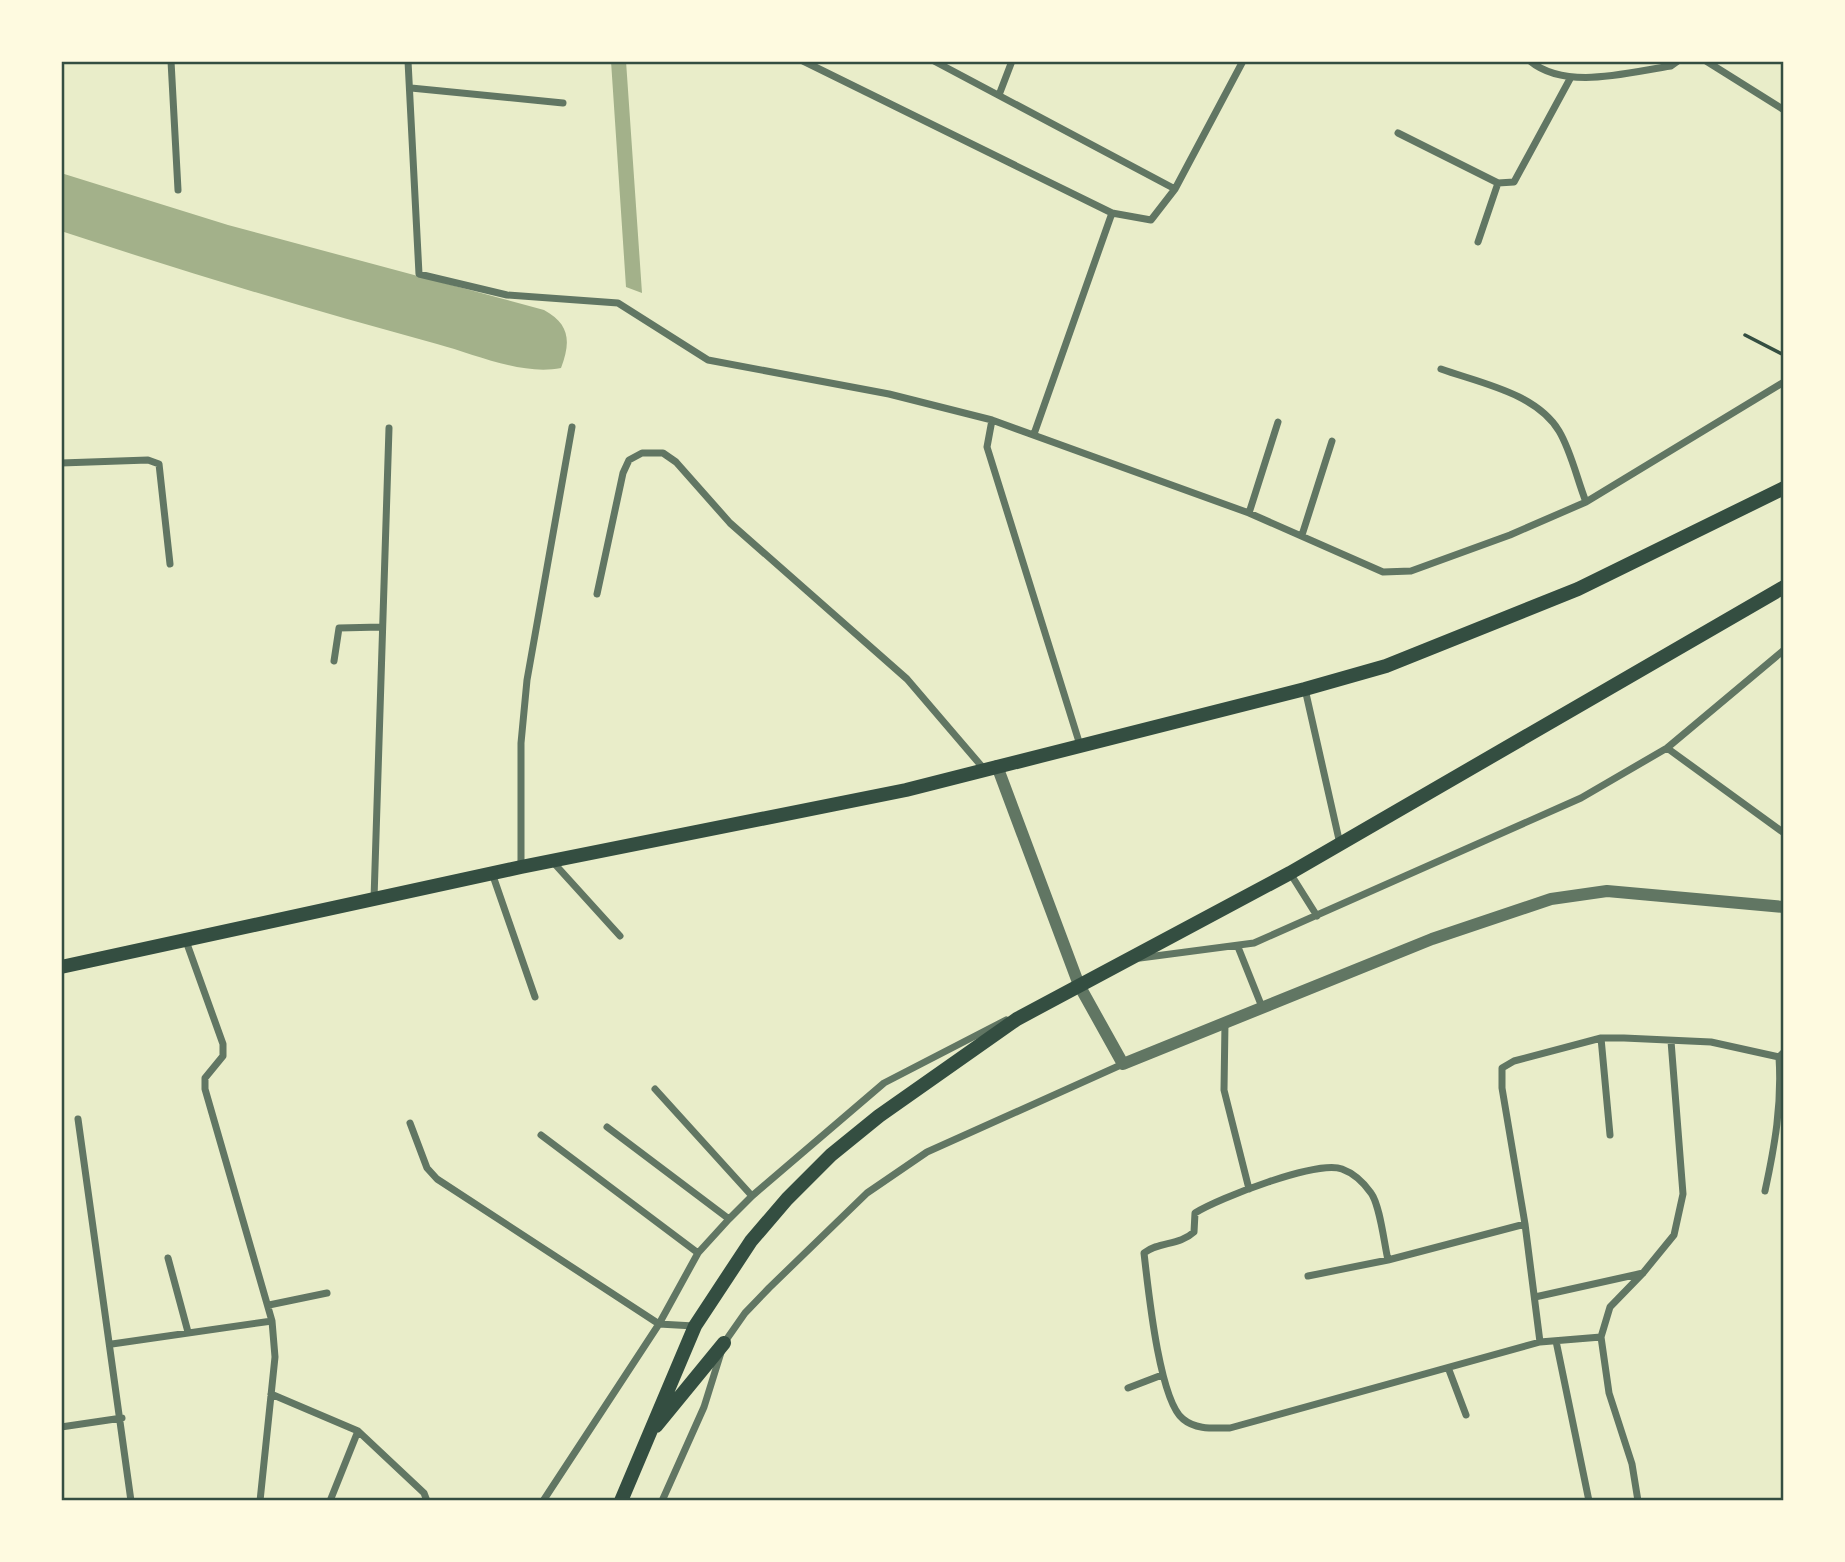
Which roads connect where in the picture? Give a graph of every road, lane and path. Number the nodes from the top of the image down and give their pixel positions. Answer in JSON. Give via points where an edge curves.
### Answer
{"nodes":[{"id":1,"x":171,"y":61,"type":"edge"},
{"id":2,"x":408,"y":61,"type":"edge"},
{"id":3,"x":803,"y":61,"type":"edge"},
{"id":4,"x":934,"y":61,"type":"edge"},
{"id":5,"x":1012,"y":61,"type":"edge"},
{"id":6,"x":1243,"y":61,"type":"edge"},
{"id":7,"x":1530,"y":61,"type":"edge"},
{"id":8,"x":1678,"y":61,"type":"edge"},
{"id":9,"x":1706,"y":61,"type":"edge"},
{"id":10,"x":1571,"y":77,"type":"junction"},
{"id":11,"x":411,"y":88,"type":"junction"},
{"id":12,"x":999,"y":95,"type":"junction"},
{"id":13,"x":563,"y":103,"type":"dead end"},
{"id":14,"x":1784,"y":110,"type":"edge"},
{"id":15,"x":1398,"y":133,"type":"dead end"},
{"id":16,"x":1498,"y":183,"type":"junction"},
{"id":17,"x":1175,"y":189,"type":"junction"},
{"id":18,"x":178,"y":190,"type":"dead end"},
{"id":19,"x":1112,"y":213,"type":"junction"},
{"id":20,"x":1478,"y":242,"type":"dead end"},
{"id":21,"x":1745,"y":335,"type":"dead end"},
{"id":22,"x":1784,"y":355,"type":"edge"},
{"id":23,"x":1441,"y":369,"type":"dead end"},
{"id":24,"x":1784,"y":382,"type":"edge"},
{"id":25,"x":992,"y":420,"type":"junction"},
{"id":26,"x":1278,"y":422,"type":"dead end"},
{"id":27,"x":572,"y":427,"type":"dead end"},
{"id":28,"x":389,"y":428,"type":"dead end"},
{"id":29,"x":1034,"y":434,"type":"junction"},
{"id":30,"x":1332,"y":441,"type":"dead end"},
{"id":31,"x":61,"y":463,"type":"edge"},
{"id":32,"x":1784,"y":488,"type":"edge"},
{"id":33,"x":1586,"y":502,"type":"junction"},
{"id":34,"x":1249,"y":513,"type":"junction"},
{"id":35,"x":1302,"y":535,"type":"junction"},
{"id":36,"x":170,"y":564,"type":"dead end"},
{"id":37,"x":1784,"y":587,"type":"edge"},
{"id":38,"x":597,"y":594,"type":"dead end"},
{"id":39,"x":381,"y":627,"type":"junction"},
{"id":40,"x":1784,"y":650,"type":"edge"},
{"id":41,"x":334,"y":661,"type":"dead end"},
{"id":42,"x":1305,"y":689,"type":"junction"},
{"id":43,"x":1080,"y":745,"type":"junction"},
{"id":44,"x":1667,"y":748,"type":"junction"},
{"id":45,"x":991,"y":768,"type":"junction"},
{"id":46,"x":1784,"y":833,"type":"edge"},
{"id":47,"x":1340,"y":844,"type":"junction"},
{"id":48,"x":552,"y":861,"type":"junction"},
{"id":49,"x":522,"y":867,"type":"junction"},
{"id":50,"x":492,"y":873,"type":"junction"},
{"id":51,"x":1290,"y":873,"type":"junction"},
{"id":52,"x":374,"y":899,"type":"junction"},
{"id":53,"x":1784,"y":907,"type":"edge"},
{"id":54,"x":1317,"y":916,"type":"junction"},
{"id":55,"x":620,"y":936,"type":"dead end"},
{"id":56,"x":186,"y":939,"type":"junction"},
{"id":57,"x":1238,"y":947,"type":"junction"},
{"id":58,"x":1129,"y":959,"type":"junction"},
{"id":59,"x":61,"y":967,"type":"edge"},
{"id":60,"x":1079,"y":985,"type":"junction"},
{"id":61,"x":535,"y":997,"type":"dead end"},
{"id":62,"x":1262,"y":1007,"type":"junction"},
{"id":63,"x":1017,"y":1018,"type":"junction"},
{"id":64,"x":1225,"y":1022,"type":"junction"},
{"id":65,"x":1601,"y":1038,"type":"junction"},
{"id":66,"x":1671,"y":1041,"type":"junction"},
{"id":67,"x":1782,"y":1055,"type":"edge"},
{"id":68,"x":1123,"y":1064,"type":"junction"},
{"id":69,"x":654,"y":1089,"type":"dead end"},
{"id":70,"x":78,"y":1119,"type":"dead end"},
{"id":71,"x":410,"y":1123,"type":"dead end"},
{"id":72,"x":607,"y":1127,"type":"dead end"},
{"id":73,"x":541,"y":1135,"type":"dead end"},
{"id":74,"x":1610,"y":1135,"type":"dead end"},
{"id":75,"x":1249,"y":1189,"type":"junction"},
{"id":76,"x":1765,"y":1191,"type":"dead end"},
{"id":77,"x":752,"y":1196,"type":"junction"},
{"id":78,"x":729,"y":1219,"type":"junction"},
{"id":79,"x":1525,"y":1224,"type":"junction"},
{"id":80,"x":698,"y":1253,"type":"junction"},
{"id":81,"x":168,"y":1258,"type":"dead end"},
{"id":82,"x":1388,"y":1260,"type":"junction"},
{"id":83,"x":1643,"y":1273,"type":"junction"},
{"id":84,"x":1308,"y":1276,"type":"dead end"},
{"id":85,"x":327,"y":1293,"type":"dead end"},
{"id":86,"x":1535,"y":1297,"type":"junction"},
{"id":87,"x":270,"y":1306,"type":"junction"},
{"id":88,"x":272,"y":1321,"type":"junction"},
{"id":89,"x":659,"y":1324,"type":"junction"},
{"id":90,"x":695,"y":1326,"type":"junction"},
{"id":91,"x":188,"y":1332,"type":"junction"},
{"id":92,"x":1601,"y":1338,"type":"junction"},
{"id":93,"x":1556,"y":1341,"type":"junction"},
{"id":94,"x":1540,"y":1342,"type":"junction"},
{"id":95,"x":724,"y":1343,"type":"junction"},
{"id":96,"x":111,"y":1344,"type":"junction"},
{"id":97,"x":1449,"y":1370,"type":"junction"},
{"id":98,"x":1163,"y":1375,"type":"junction"},
{"id":99,"x":1128,"y":1388,"type":"dead end"},
{"id":100,"x":271,"y":1394,"type":"junction"},
{"id":101,"x":1466,"y":1415,"type":"dead end"},
{"id":102,"x":122,"y":1418,"type":"junction"},
{"id":103,"x":61,"y":1427,"type":"edge"},
{"id":104,"x":358,"y":1431,"type":"junction"},
{"id":105,"x":648,"y":1435,"type":"junction"},
{"id":106,"x":131,"y":1501,"type":"edge"},
{"id":107,"x":260,"y":1501,"type":"edge"},
{"id":108,"x":330,"y":1501,"type":"edge"},
{"id":109,"x":428,"y":1501,"type":"edge"},
{"id":110,"x":543,"y":1501,"type":"edge"},
{"id":111,"x":621,"y":1501,"type":"edge"},
{"id":112,"x":662,"y":1501,"type":"edge"},
{"id":113,"x":1589,"y":1501,"type":"edge"},
{"id":114,"x":1638,"y":1501,"type":"edge"}],
"edges":[{"from":1,"to":18,"type":"street"},
{"from":2,"to":11,"type":"street"},
{"from":3,"to":19,"type":"street"},
{"from":4,"to":12,"type":"street"},
{"from":5,"to":12,"type":"street"},
{"from":6,"to":17,"type":"street"},
{"from":7,"to":10,"type":"street"},
{"from":8,"to":10,"type":"street","via":[[1614,75]]},
{"from":9,"to":14,"type":"street"},
{"from":10,"to":16,"type":"street","via":[[1514,182]]},
{"from":11,"to":13,"type":"street"},
{"from":11,"to":25,"type":"street","via":[[419,274],[507,295],[618,303],[708,360],[889,394]]},
{"from":12,"to":17,"type":"street"},
{"from":15,"to":16,"type":"street"},
{"from":16,"to":20,"type":"street"},
{"from":17,"to":19,"type":"street","via":[[1151,220]]},
{"from":19,"to":29,"type":"street"},
{"from":21,"to":22,"type":"path"},
{"from":23,"to":33,"type":"street","via":[[1528,401],[1545,412],[1560,432]]},
{"from":24,"to":33,"type":"street"},
{"from":25,"to":29,"type":"street"},
{"from":25,"to":43,"type":"street","via":[[987,447]]},
{"from":26,"to":34,"type":"street"},
{"from":27,"to":49,"type":"street","via":[[527,680],[521,743]]},
{"from":28,"to":39,"type":"street"},
{"from":29,"to":34,"type":"street"},
{"from":30,"to":35,"type":"street"},
{"from":31,"to":36,"type":"street","via":[[148,460],[159,464]]},
{"from":32,"to":42,"type":"main road","via":[[1578,589],[1386,666]]},
{"from":33,"to":35,"type":"street","via":[[1411,571],[1383,572]]},
{"from":34,"to":35,"type":"street"},
{"from":37,"to":47,"type":"main road"},
{"from":38,"to":45,"type":"street","via":[[629,460],[642,453],[663,453],[730,523],[907,679]]},
{"from":39,"to":41,"type":"street","via":[[339,628]]},
{"from":39,"to":52,"type":"street"},
{"from":40,"to":44,"type":"street"},
{"from":42,"to":43,"type":"main road"},
{"from":42,"to":47,"type":"street"},
{"from":43,"to":45,"type":"main road"},
{"from":44,"to":46,"type":"street"},
{"from":44,"to":54,"type":"street","via":[[1581,798]]},
{"from":45,"to":48,"type":"main road","via":[[906,790]]},
{"from":45,"to":60,"type":"street"},
{"from":47,"to":51,"type":"main road"},
{"from":48,"to":49,"type":"main road"},
{"from":48,"to":55,"type":"street"},
{"from":49,"to":50,"type":"main road"},
{"from":50,"to":52,"type":"main road"},
{"from":50,"to":61,"type":"street"},
{"from":51,"to":54,"type":"street"},
{"from":51,"to":58,"type":"main road"},
{"from":52,"to":56,"type":"main road"},
{"from":53,"to":62,"type":"street","via":[[1607,891],[1551,899],[1432,939]]},
{"from":54,"to":57,"type":"street"},
{"from":56,"to":59,"type":"main road"},
{"from":56,"to":87,"type":"street","via":[[223,1044],[223,1056],[205,1078],[205,1089]]},
{"from":57,"to":58,"type":"street"},
{"from":57,"to":62,"type":"street"},
{"from":58,"to":60,"type":"main road"},
{"from":60,"to":63,"type":"main road"},
{"from":60,"to":68,"type":"street"},
{"from":62,"to":64,"type":"street"},
{"from":63,"to":77,"type":"street","via":[[884,1083]]},
{"from":63,"to":90,"type":"main road","via":[[831,1155],[751,1241]]},
{"from":64,"to":68,"type":"street"},
{"from":64,"to":75,"type":"street","via":[[1224,1090]]},
{"from":65,"to":66,"type":"street"},
{"from":65,"to":74,"type":"street"},
{"from":65,"to":79,"type":"street","via":[[1514,1061],[1503,1069],[1502,1088]]},
{"from":66,"to":67,"type":"street","via":[[1711,1042]]},
{"from":66,"to":83,"type":"street","via":[[1683,1194],[1674,1235]]},
{"from":67,"to":76,"type":"street","via":[[1779,1131]]},
{"from":68,"to":95,"type":"street","via":[[927,1152],[897,1170],[769,1288]]},
{"from":69,"to":77,"type":"street"},
{"from":70,"to":96,"type":"street"},
{"from":71,"to":89,"type":"street","via":[[427,1168],[437,1179]]},
{"from":72,"to":78,"type":"street"},
{"from":73,"to":80,"type":"street"},
{"from":75,"to":82,"type":"street","via":[[1325,1167],[1342,1169],[1373,1195]]},
{"from":75,"to":98,"type":"street","via":[[1195,1213],[1194,1232],[1185,1241],[1153,1246],[1144,1253]]},
{"from":77,"to":78,"type":"street"},
{"from":78,"to":80,"type":"street"},
{"from":79,"to":82,"type":"street"},
{"from":79,"to":86,"type":"street"},
{"from":80,"to":89,"type":"street"},
{"from":81,"to":91,"type":"street"},
{"from":82,"to":84,"type":"street"},
{"from":83,"to":86,"type":"street"},
{"from":83,"to":92,"type":"street","via":[[1610,1307]]},
{"from":85,"to":87,"type":"street"},
{"from":86,"to":94,"type":"street"},
{"from":87,"to":88,"type":"street"},
{"from":88,"to":91,"type":"street"},
{"from":88,"to":100,"type":"street"},
{"from":89,"to":90,"type":"street"},
{"from":89,"to":110,"type":"street"},
{"from":90,"to":105,"type":"main road"},
{"from":91,"to":96,"type":"street"},
{"from":92,"to":93,"type":"street"},
{"from":92,"to":114,"type":"street","via":[[1609,1393],[1632,1464]]},
{"from":93,"to":94,"type":"street"},
{"from":93,"to":113,"type":"street"},
{"from":94,"to":97,"type":"street"},
{"from":95,"to":105,"type":"main road"},
{"from":95,"to":112,"type":"street","via":[[704,1407]]},
{"from":96,"to":102,"type":"street"},
{"from":97,"to":98,"type":"street","via":[[1230,1428],[1202,1427],[1183,1420]]},
{"from":97,"to":101,"type":"street"},
{"from":98,"to":99,"type":"street"},
{"from":100,"to":104,"type":"street"},
{"from":100,"to":107,"type":"street"},
{"from":102,"to":103,"type":"street"},
{"from":102,"to":106,"type":"street"},
{"from":104,"to":108,"type":"street"},
{"from":104,"to":109,"type":"street"},
{"from":105,"to":111,"type":"main road"}]}
